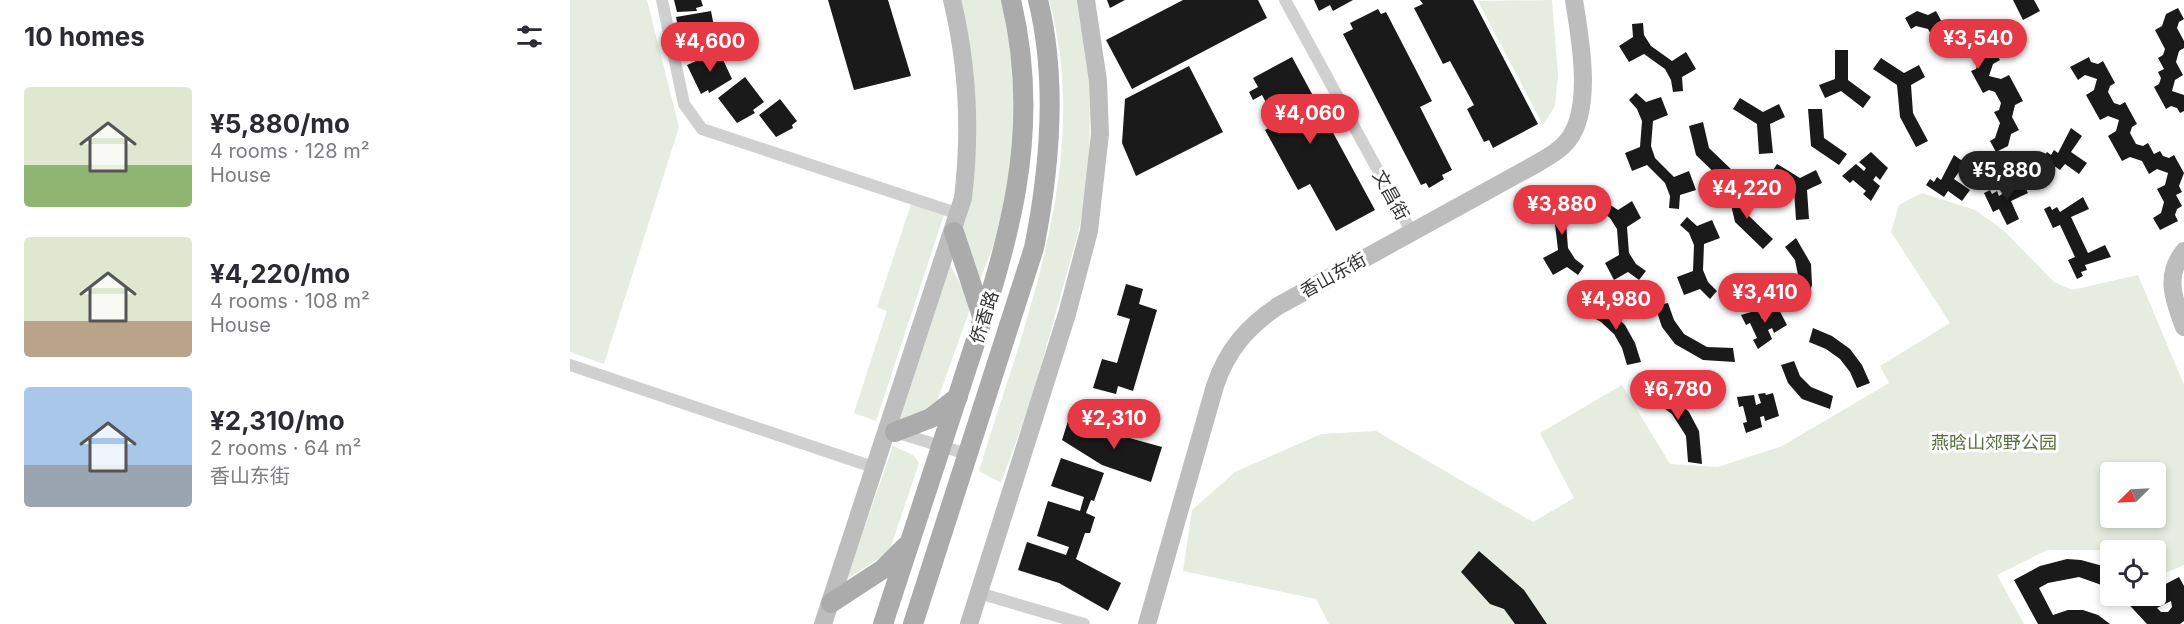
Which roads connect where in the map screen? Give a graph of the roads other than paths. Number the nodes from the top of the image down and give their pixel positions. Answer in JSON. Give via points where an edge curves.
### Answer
{"nodes":[{"id":1,"x":662,"y":0,"type":"edge"},
{"id":2,"x":952,"y":0,"type":"edge"},
{"id":3,"x":1011,"y":0,"type":"edge"},
{"id":4,"x":1038,"y":0,"type":"edge"},
{"id":5,"x":1086,"y":0,"type":"edge"},
{"id":6,"x":1285,"y":0,"type":"edge"},
{"id":7,"x":1574,"y":0,"type":"edge"},
{"id":8,"x":956,"y":223,"type":"junction"},
{"id":9,"x":1411,"y":231,"type":"junction"},
{"id":10,"x":2184,"y":251,"type":"edge"},
{"id":11,"x":983,"y":319,"type":"junction"},
{"id":12,"x":2184,"y":327,"type":"edge"},
{"id":13,"x":570,"y":365,"type":"edge"},
{"id":14,"x":958,"y":395,"type":"junction"},
{"id":15,"x":984,"y":401,"type":"junction"},
{"id":16,"x":891,"y":431,"type":"junction"},
{"id":17,"x":941,"y":447,"type":"junction"},
{"id":18,"x":967,"y":454,"type":"junction"},
{"id":19,"x":876,"y":468,"type":"junction"},
{"id":20,"x":910,"y":542,"type":"junction"},
{"id":21,"x":900,"y":575,"type":"junction"},
{"id":22,"x":926,"y":584,"type":"junction"},
{"id":23,"x":979,"y":593,"type":"junction"},
{"id":24,"x":831,"y":603,"type":"junction"},
{"id":25,"x":823,"y":624,"type":"edge"},
{"id":26,"x":883,"y":624,"type":"edge"},
{"id":27,"x":913,"y":624,"type":"edge"},
{"id":28,"x":969,"y":624,"type":"edge"},
{"id":29,"x":1084,"y":624,"type":"edge"},
{"id":30,"x":1147,"y":624,"type":"edge"}],
"edges":[{"from":1,"to":8,"type":"street","via":[[684,104],[702,129]]},
{"from":2,"to":8,"type":"main road","via":[[960,33],[968,115],[968,156]]},
{"from":3,"to":11,"type":"main road","name":"侨香路","via":[[1020,59],[1023,152],[1009,234]]},
{"from":4,"to":15,"type":"main road","name":"侨香路","via":[[1049,99],[1044,199],[1034,248]]},
{"from":5,"to":23,"type":"main road","via":[[1098,81],[1100,134],[1089,231],[1067,314]]},
{"from":6,"to":9,"type":"street","name":"文昌街"},
{"from":7,"to":9,"type":"main road","name":"香山东街","via":[[1582,98],[1569,140],[1536,164]]},
{"from":8,"to":11,"type":"main road"},
{"from":8,"to":16,"type":"main road"},
{"from":9,"to":30,"type":"main road","name":"香山东街","via":[[1278,306],[1256,322],[1230,351],[1215,386]]},
{"from":10,"to":12,"type":"main road","via":[[2171,282]]},
{"from":11,"to":14,"type":"main road","name":"侨香路"},
{"from":13,"to":19,"type":"street"},
{"from":14,"to":15,"type":"main road"},
{"from":14,"to":16,"type":"main road","via":[[931,418]]},
{"from":14,"to":17,"type":"main road","name":"侨香路"},
{"from":15,"to":18,"type":"main road","name":"侨香路"},
{"from":16,"to":17,"type":"street"},
{"from":16,"to":19,"type":"main road"},
{"from":17,"to":18,"type":"street"},
{"from":17,"to":20,"type":"main road","name":"侨香路"},
{"from":18,"to":22,"type":"main road","name":"侨香路"},
{"from":19,"to":24,"type":"main road"},
{"from":20,"to":21,"type":"main road","name":"侨香路"},
{"from":20,"to":24,"type":"main road","via":[[891,562]]},
{"from":21,"to":22,"type":"main road"},
{"from":21,"to":26,"type":"main road","name":"侨香路"},
{"from":22,"to":27,"type":"main road","name":"侨香路"},
{"from":23,"to":28,"type":"main road"},
{"from":23,"to":29,"type":"street"},
{"from":24,"to":25,"type":"main road"}]}
